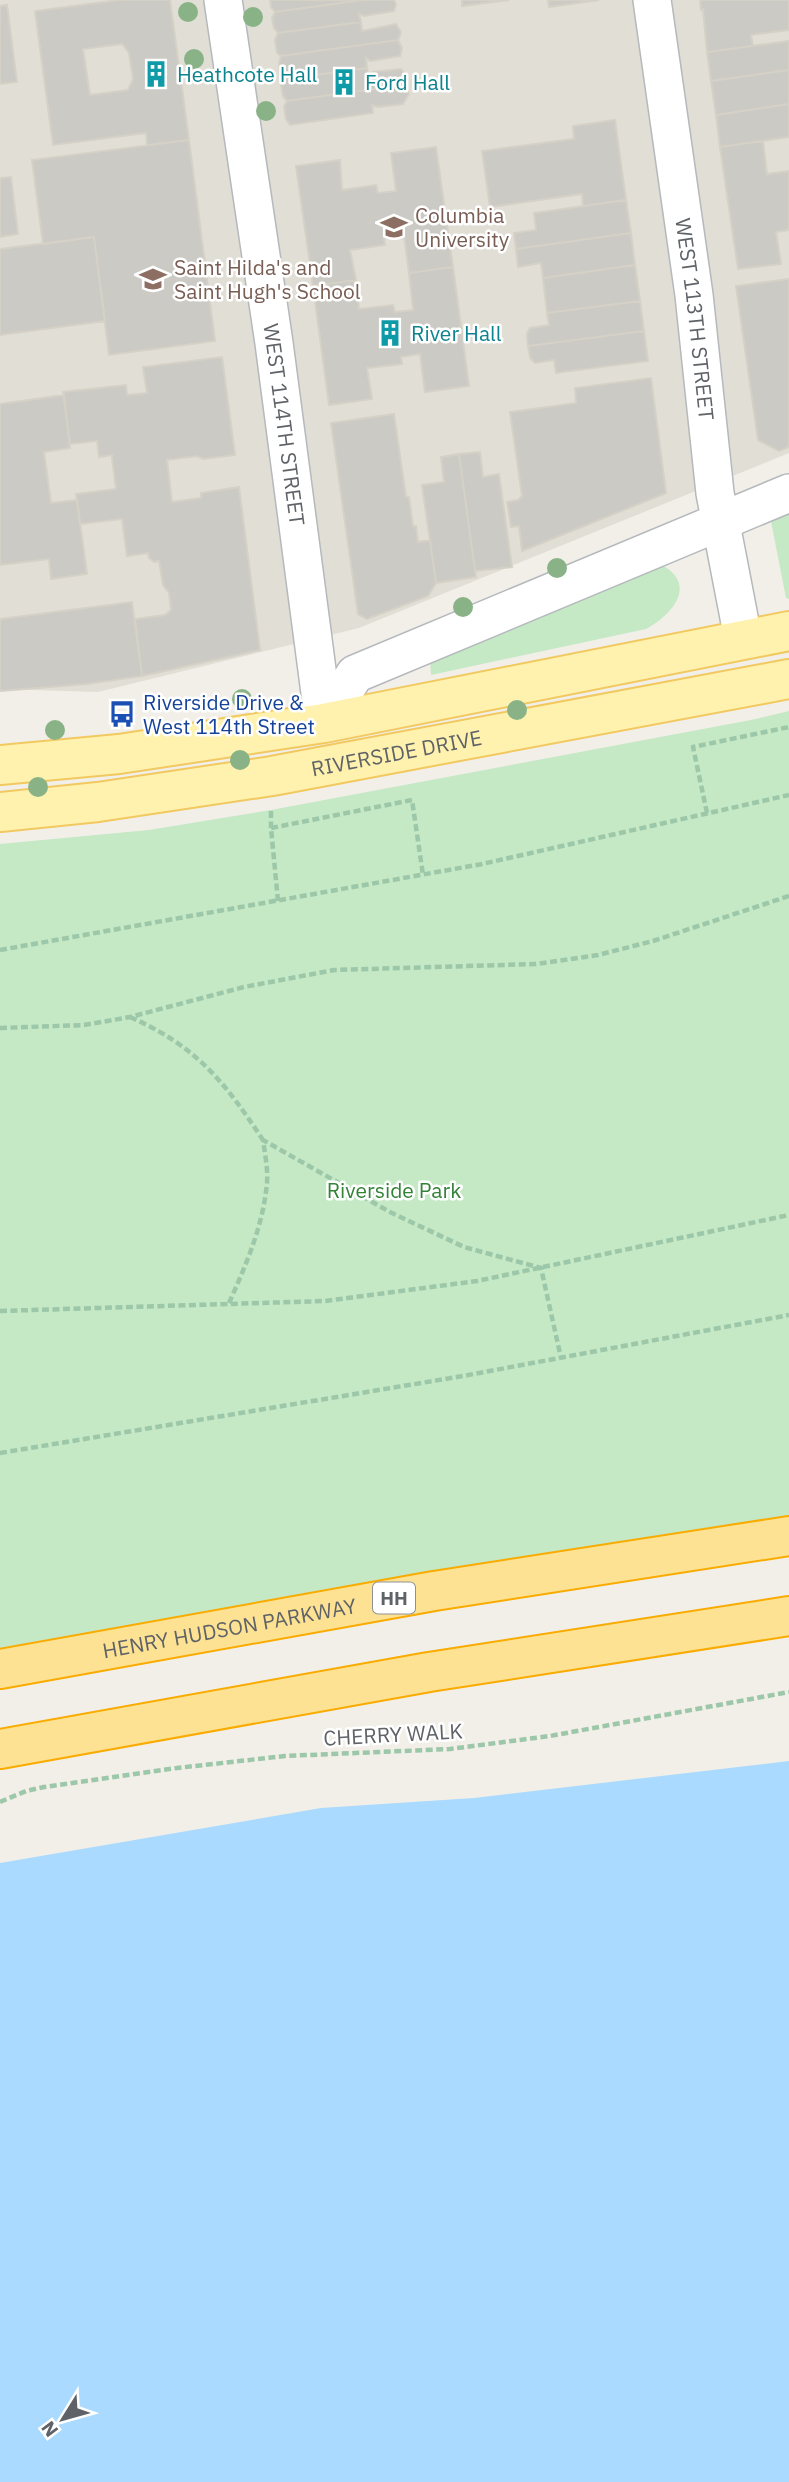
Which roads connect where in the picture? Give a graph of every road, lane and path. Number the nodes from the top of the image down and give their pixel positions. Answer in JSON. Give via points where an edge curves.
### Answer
{"nodes":[{"id":1,"x":223,"y":0,"type":"edge"},
{"id":2,"x":652,"y":0,"type":"edge"},
{"id":3,"x":789,"y":493,"type":"edge"},
{"id":4,"x":719,"y":522,"type":"junction"},
{"id":5,"x":789,"y":631,"type":"edge"},
{"id":6,"x":743,"y":638,"type":"junction"},
{"id":7,"x":772,"y":683,"type":"edge"},
{"id":8,"x":324,"y":723,"type":"junction"},
{"id":9,"x":789,"y":727,"type":"edge"},
{"id":10,"x":0,"y":765,"type":"edge"},
{"id":11,"x":334,"y":765,"type":"junction"},
{"id":12,"x":789,"y":795,"type":"edge"},
{"id":13,"x":381,"y":798,"type":"dead end"},
{"id":14,"x":382,"y":806,"type":"junction"},
{"id":15,"x":271,"y":810,"type":"dead end"},
{"id":16,"x":0,"y":812,"type":"edge"},
{"id":17,"x":707,"y":813,"type":"junction"},
{"id":18,"x":271,"y":828,"type":"junction"},
{"id":19,"x":423,"y":875,"type":"junction"},
{"id":20,"x":789,"y":897,"type":"edge"},
{"id":21,"x":278,"y":901,"type":"junction"},
{"id":22,"x":0,"y":950,"type":"edge"},
{"id":23,"x":130,"y":1017,"type":"junction"},
{"id":24,"x":0,"y":1028,"type":"edge"},
{"id":25,"x":263,"y":1140,"type":"junction"},
{"id":26,"x":789,"y":1215,"type":"edge"},
{"id":27,"x":541,"y":1268,"type":"junction"},
{"id":28,"x":229,"y":1303,"type":"junction"},
{"id":29,"x":0,"y":1311,"type":"edge"},
{"id":30,"x":789,"y":1315,"type":"edge"},
{"id":31,"x":561,"y":1357,"type":"junction"},
{"id":32,"x":0,"y":1453,"type":"edge"},
{"id":33,"x":789,"y":1536,"type":"edge"},
{"id":34,"x":789,"y":1616,"type":"edge"},
{"id":35,"x":0,"y":1669,"type":"edge"},
{"id":36,"x":789,"y":1692,"type":"edge"},
{"id":37,"x":0,"y":1749,"type":"edge"},
{"id":38,"x":0,"y":1802,"type":"edge"}],
"edges":[{"from":1,"to":8,"type":"street","name":"WEST 114TH STREET"},
{"from":2,"to":4,"type":"street","name":"WEST 113TH STREET","via":[[694,295]]},
{"from":3,"to":4,"type":"street","name":"RIVERSIDE DRIVE"},
{"from":4,"to":6,"type":"street","name":"WEST 113TH STREET"},
{"from":4,"to":8,"type":"street","name":"RIVERSIDE DRIVE","via":[[355,674]]},
{"from":5,"to":6,"type":"main road","name":"RIVERSIDE DRIVE"},
{"from":6,"to":7,"type":"main road"},
{"from":6,"to":8,"type":"main road","name":"RIVERSIDE DRIVE"},
{"from":7,"to":11,"type":"main road","name":"RIVERSIDE DRIVE"},
{"from":8,"to":10,"type":"main road","name":"RIVERSIDE DRIVE","via":[[119,754]]},
{"from":8,"to":11,"type":"main road"},
{"from":9,"to":17,"type":"path","via":[[693,747]]},
{"from":11,"to":16,"type":"main road","name":"RIVERSIDE DRIVE","via":[[98,802]]},
{"from":12,"to":17,"type":"path"},
{"from":13,"to":14,"type":"path"},
{"from":14,"to":18,"type":"path"},
{"from":14,"to":19,"type":"path","via":[[412,800]]},
{"from":15,"to":18,"type":"path"},
{"from":17,"to":19,"type":"path"},
{"from":18,"to":21,"type":"path"},
{"from":19,"to":21,"type":"path"},
{"from":20,"to":23,"type":"path","via":[[598,955],[524,965],[334,970],[244,987]]},
{"from":21,"to":22,"type":"path"},
{"from":23,"to":24,"type":"path","via":[[84,1025]]},
{"from":23,"to":25,"type":"path","via":[[161,1031],[208,1068],[234,1096]]},
{"from":25,"to":27,"type":"path","via":[[390,1212],[464,1247]]},
{"from":25,"to":28,"type":"path","via":[[268,1181],[261,1219]]},
{"from":26,"to":27,"type":"path"},
{"from":27,"to":28,"type":"path","via":[[325,1301]]},
{"from":27,"to":31,"type":"path"},
{"from":28,"to":29,"type":"path"},
{"from":30,"to":31,"type":"path"},
{"from":31,"to":32,"type":"path"},
{"from":33,"to":35,"type":"highway","name":"HENRY HUDSON PARKWAY","number":"HH","via":[[448,1589]]},
{"from":34,"to":37,"type":"highway","via":[[429,1672]]},
{"from":36,"to":38,"type":"path","name":"CHERRY WALK","via":[[550,1736],[450,1749],[297,1756],[177,1768],[44,1787]]}]}
